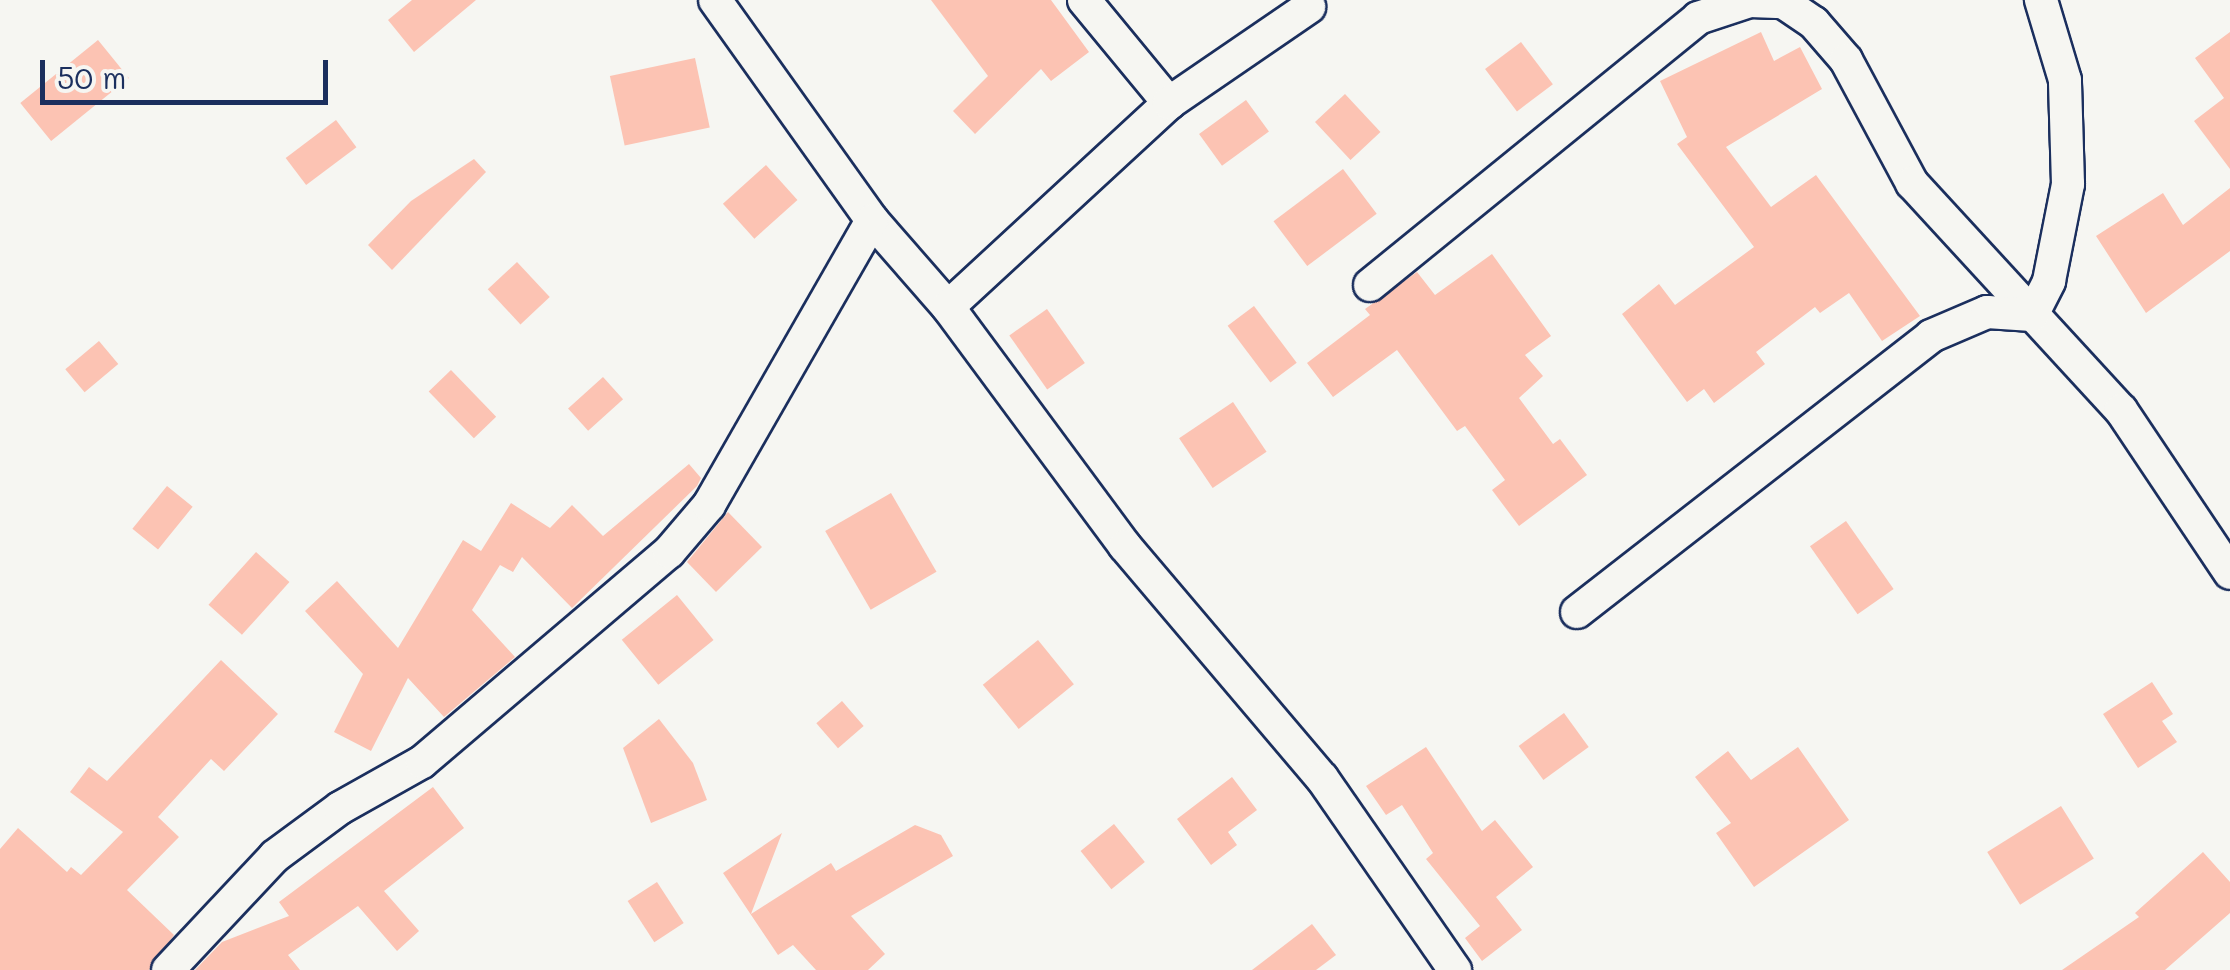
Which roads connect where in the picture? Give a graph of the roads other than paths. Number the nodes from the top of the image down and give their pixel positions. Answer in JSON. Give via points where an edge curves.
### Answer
{"nodes":[{"id":1,"x":716,"y":0,"type":"edge"},
{"id":2,"x":1084,"y":0,"type":"edge"},
{"id":3,"x":2041,"y":0,"type":"edge"},
{"id":4,"x":1309,"y":6,"type":"dead end"},
{"id":5,"x":1169,"y":103,"type":"junction"},
{"id":6,"x":872,"y":220,"type":"junction"},
{"id":7,"x":1370,"y":285,"type":"dead end"},
{"id":8,"x":948,"y":307,"type":"junction"},
{"id":9,"x":2032,"y":315,"type":"junction"},
{"id":10,"x":2230,"y":574,"type":"edge"},
{"id":11,"x":1578,"y":612,"type":"dead end"},
{"id":12,"x":168,"y":970,"type":"edge"},
{"id":13,"x":1456,"y":970,"type":"edge"}],
"edges":[{"from":1,"to":6,"type":"street"},
{"from":2,"to":5,"type":"street"},
{"from":3,"to":9,"type":"street","via":[[2065,80],[2068,184],[2049,281]]},
{"from":4,"to":5,"type":"street"},
{"from":5,"to":8,"type":"street"},
{"from":6,"to":8,"type":"street"},
{"from":6,"to":12,"type":"street","via":[[710,505],[669,552],[422,762],[340,808],[275,856]]},
{"from":7,"to":9,"type":"street","via":[[1698,18],[1750,1],[1783,2],[1814,23],[1846,60],[1912,183]]},
{"from":8,"to":13,"type":"street","via":[[1125,546],[1322,778]]},
{"from":9,"to":10,"type":"street","via":[[2121,410]]},
{"from":9,"to":11,"type":"street","via":[[1986,312],[1931,336]]}]}
